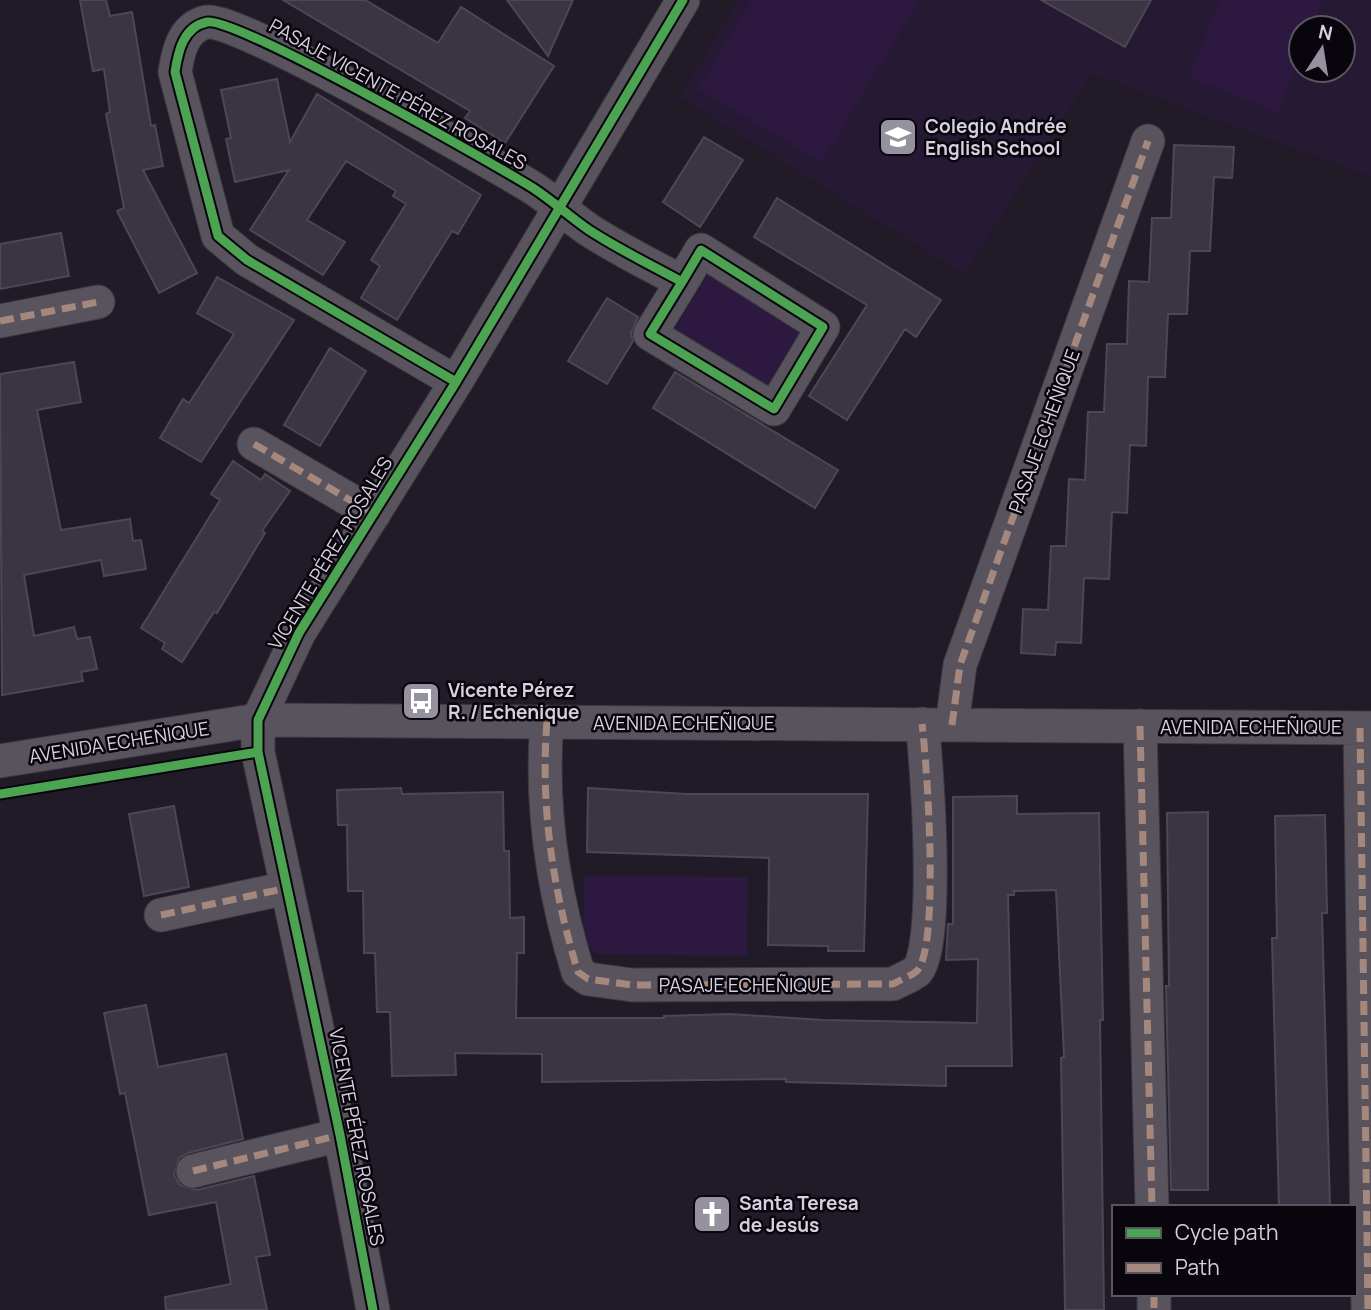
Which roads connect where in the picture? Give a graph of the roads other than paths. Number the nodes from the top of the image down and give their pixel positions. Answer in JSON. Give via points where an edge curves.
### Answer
{"nodes":[{"id":1,"x":683,"y":0,"type":"edge"},
{"id":2,"x":1148,"y":141,"type":"dead end"},
{"id":3,"x":559,"y":207,"type":"junction"},
{"id":4,"x":682,"y":282,"type":"junction"},
{"id":5,"x":98,"y":302,"type":"dead end"},
{"id":6,"x":0,"y":321,"type":"edge"},
{"id":7,"x":456,"y":382,"type":"junction"},
{"id":8,"x":254,"y":444,"type":"dead end"},
{"id":9,"x":374,"y":514,"type":"junction"},
{"id":10,"x":258,"y":720,"type":"junction"},
{"id":11,"x":547,"y":722,"type":"junction"},
{"id":12,"x":937,"y":724,"type":"junction"},
{"id":13,"x":1140,"y":726,"type":"junction"},
{"id":14,"x":1366,"y":728,"type":"edge"},
{"id":15,"x":0,"y":761,"type":"edge"},
{"id":16,"x":287,"y":888,"type":"junction"},
{"id":17,"x":161,"y":915,"type":"dead end"},
{"id":18,"x":340,"y":1135,"type":"junction"},
{"id":19,"x":193,"y":1171,"type":"dead end"},
{"id":20,"x":1152,"y":1205,"type":"edge"},
{"id":21,"x":373,"y":1310,"type":"edge"},
{"id":22,"x":1368,"y":1310,"type":"edge"}],
"edges":[{"from":1,"to":3,"type":"street","name":"VICENTE PÉREZ ROSALES"},
{"from":2,"to":12,"type":"street","name":"PASAJE ECHEÑIQUE"},
{"from":3,"to":4,"type":"street","name":"PASAJE VICENTE PÉREZ ROSALES","via":[[589,230]]},
{"from":3,"to":7,"type":"street","name":"VICENTE PÉREZ ROSALES"},
{"from":3,"to":7,"type":"street","name":"PASAJE VICENTE PÉREZ ROSALES","via":[[281,48],[230,25],[208,21],[191,29],[178,49],[175,72],[183,113],[218,236],[247,260]]},
{"from":4,"to":4,"type":"street","via":[[701,250],[823,327],[774,409],[650,334]]},
{"from":5,"to":6,"type":"street"},
{"from":7,"to":9,"type":"street","name":"VICENTE PÉREZ ROSALES"},
{"from":8,"to":9,"type":"street"},
{"from":9,"to":10,"type":"street","name":"VICENTE PÉREZ ROSALES","via":[[299,633]]},
{"from":10,"to":11,"type":"street","name":"AVENIDA ECHEÑIQUE"},
{"from":10,"to":15,"type":"street","name":"AVENIDA ECHEÑIQUE"},
{"from":10,"to":16,"type":"street","name":"VICENTE PÉREZ ROSALES","via":[[258,752]]},
{"from":11,"to":12,"type":"street","name":"AVENIDA ECHEÑIQUE"},
{"from":11,"to":12,"type":"street","name":"PASAJE ECHEÑIQUE","via":[[545,815],[565,932],[578,972],[588,979],[632,985],[893,984],[917,970],[928,943],[928,775]]},
{"from":12,"to":13,"type":"street","name":"AVENIDA ECHEÑIQUE"},
{"from":13,"to":14,"type":"street","name":"AVENIDA ECHEÑIQUE"},
{"from":13,"to":20,"type":"street"},
{"from":14,"to":22,"type":"street"},
{"from":16,"to":17,"type":"street"},
{"from":16,"to":18,"type":"street","name":"VICENTE PÉREZ ROSALES"},
{"from":18,"to":19,"type":"street"},
{"from":18,"to":21,"type":"street","name":"VICENTE PÉREZ ROSALES"}]}
